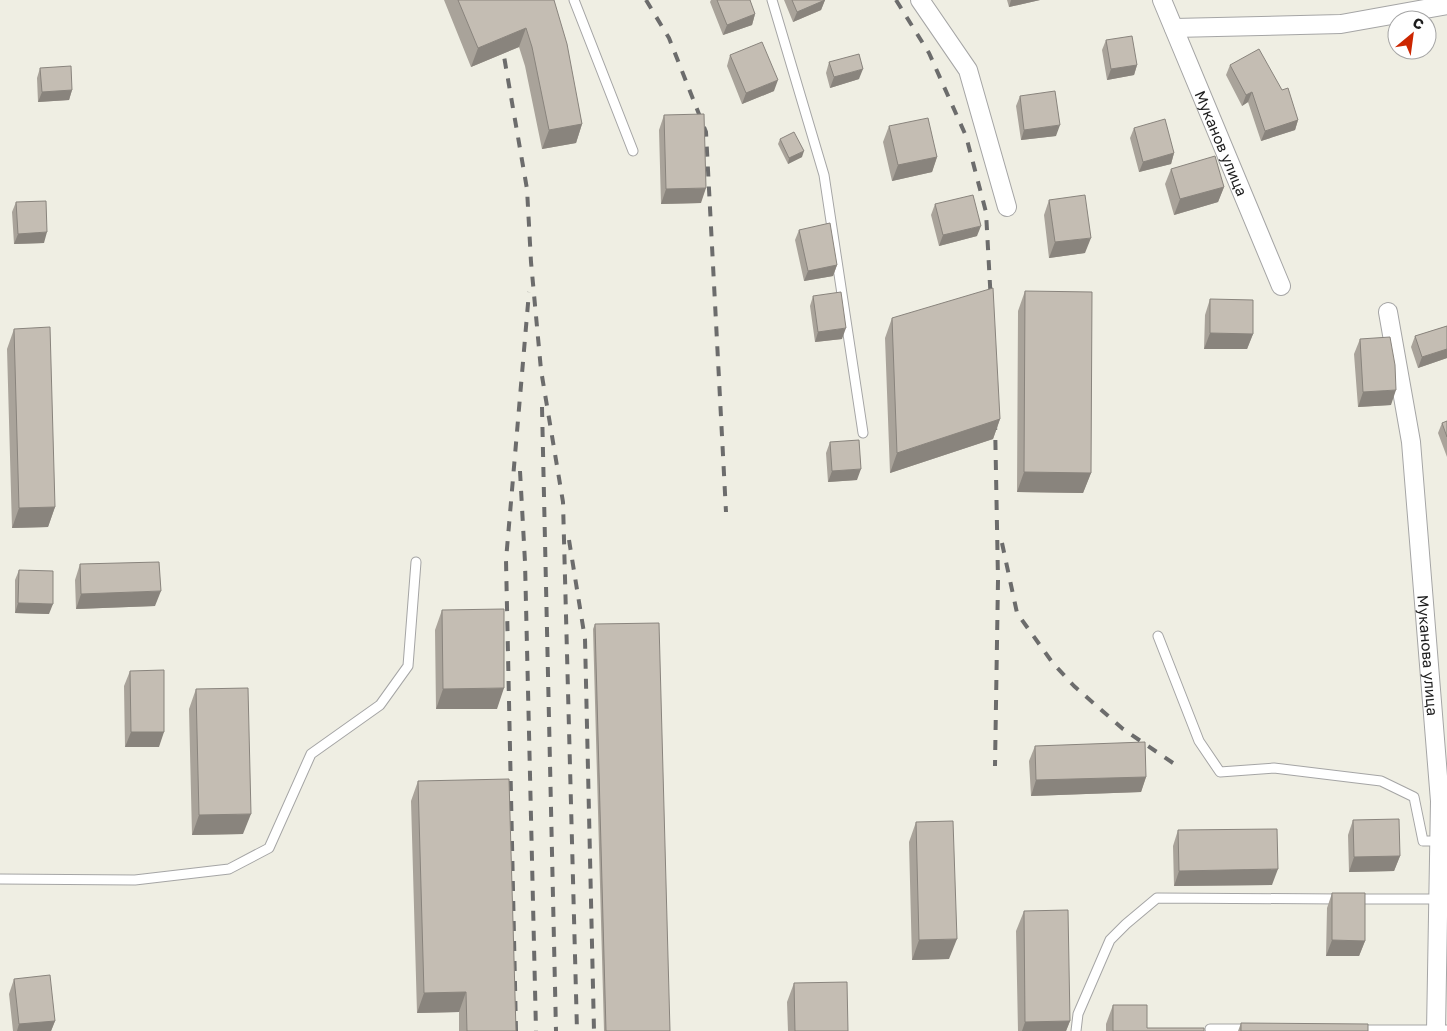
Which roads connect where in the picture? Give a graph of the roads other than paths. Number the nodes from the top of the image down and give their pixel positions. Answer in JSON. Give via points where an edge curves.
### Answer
{"nodes":[{"id":1,"x":574,"y":0,"type":"edge"},
{"id":2,"x":772,"y":0,"type":"edge"},
{"id":3,"x":920,"y":0,"type":"edge"},
{"id":4,"x":1162,"y":0,"type":"edge"},
{"id":5,"x":1447,"y":5,"type":"edge"},
{"id":6,"x":1174,"y":28,"type":"junction"},
{"id":7,"x":633,"y":151,"type":"dead end"},
{"id":8,"x":1007,"y":207,"type":"dead end"},
{"id":9,"x":1281,"y":286,"type":"dead end"},
{"id":10,"x":1388,"y":312,"type":"dead end"},
{"id":11,"x":863,"y":432,"type":"dead end"},
{"id":12,"x":416,"y":562,"type":"dead end"},
{"id":13,"x":1158,"y":636,"type":"dead end"},
{"id":14,"x":1443,"y":841,"type":"edge"},
{"id":15,"x":0,"y":878,"type":"edge"},
{"id":16,"x":1438,"y":899,"type":"junction"},
{"id":17,"x":1210,"y":1029,"type":"dead end"},
{"id":18,"x":1259,"y":1029,"type":"edge"},
{"id":19,"x":1348,"y":1030,"type":"edge"},
{"id":20,"x":1440,"y":1030,"type":"edge"},
{"id":21,"x":1076,"y":1031,"type":"edge"}],
"edges":[{"from":1,"to":7,"type":"lane"},
{"from":2,"to":11,"type":"lane","via":[[824,175]]},
{"from":3,"to":8,"type":"street","via":[[968,70]]},
{"from":4,"to":6,"type":"street","name":"Муканов улица"},
{"from":5,"to":6,"type":"street","via":[[1341,24]]},
{"from":6,"to":9,"type":"street","name":"Муканов улица"},
{"from":10,"to":14,"type":"street","name":"Муканова улица","via":[[1410,442]]},
{"from":12,"to":15,"type":"lane","via":[[408,666],[380,705],[311,754],[269,848],[229,869],[135,880]]},
{"from":13,"to":14,"type":"lane","via":[[1199,740],[1220,772],[1274,768],[1381,781],[1414,797],[1423,841]]},
{"from":14,"to":16,"type":"street","name":"Муканова улица"},
{"from":16,"to":20,"type":"street","name":"Муканова улица"},
{"from":16,"to":21,"type":"lane","via":[[1157,898],[1110,940],[1078,1014]]},
{"from":17,"to":18,"type":"lane"},
{"from":19,"to":20,"type":"lane"}]}
